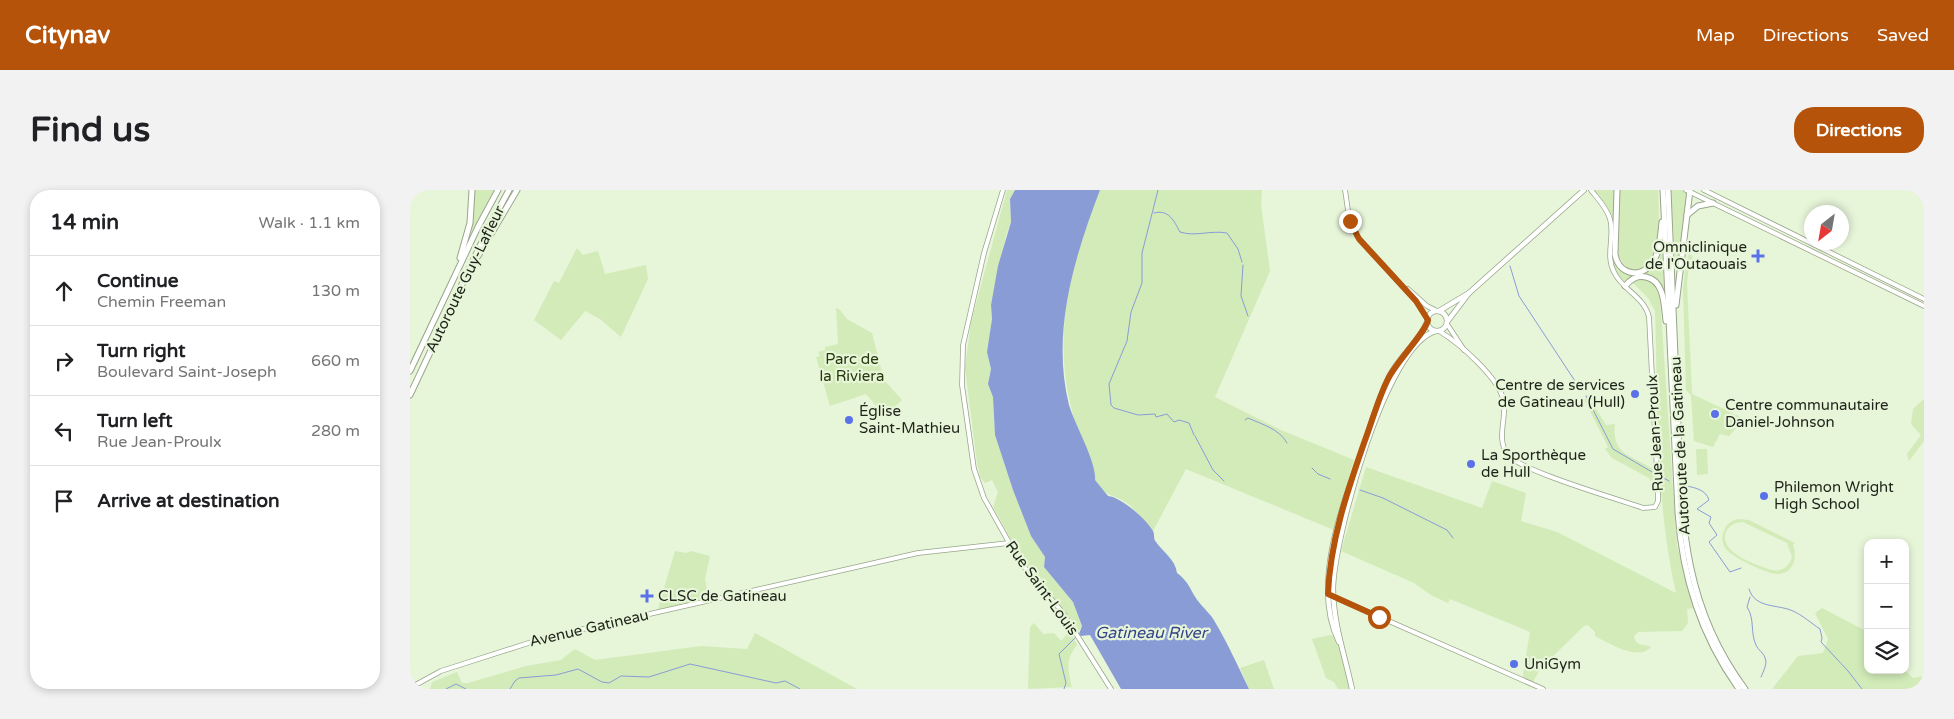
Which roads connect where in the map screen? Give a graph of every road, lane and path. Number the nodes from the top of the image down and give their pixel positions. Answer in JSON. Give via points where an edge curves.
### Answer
{"nodes":[{"id":1,"x":472,"y":190,"type":"edge"},
{"id":2,"x":498,"y":190,"type":"edge"},
{"id":3,"x":509,"y":190,"type":"edge"},
{"id":4,"x":517,"y":190,"type":"edge"},
{"id":5,"x":1003,"y":190,"type":"edge"},
{"id":6,"x":1345,"y":190,"type":"edge"},
{"id":7,"x":1584,"y":190,"type":"edge"},
{"id":8,"x":1590,"y":190,"type":"edge"},
{"id":9,"x":1617,"y":190,"type":"edge"},
{"id":10,"x":1663,"y":190,"type":"edge"},
{"id":11,"x":1668,"y":190,"type":"edge"},
{"id":12,"x":1688,"y":190,"type":"edge"},
{"id":13,"x":1704,"y":190,"type":"edge"},
{"id":14,"x":1713,"y":203,"type":"junction"},
{"id":15,"x":1664,"y":206,"type":"junction"},
{"id":16,"x":1686,"y":215,"type":"junction"},
{"id":17,"x":1846,"y":261,"type":"junction"},
{"id":18,"x":1843,"y":267,"type":"junction"},
{"id":19,"x":454,"y":278,"type":"junction"},
{"id":20,"x":462,"y":283,"type":"junction"},
{"id":21,"x":1625,"y":286,"type":"junction"},
{"id":22,"x":1404,"y":287,"type":"junction"},
{"id":23,"x":1469,"y":293,"type":"junction"},
{"id":24,"x":1924,"y":299,"type":"edge"},
{"id":25,"x":1924,"y":306,"type":"edge"},
{"id":26,"x":1438,"y":312,"type":"junction"},
{"id":27,"x":1428,"y":321,"type":"junction"},
{"id":28,"x":1674,"y":321,"type":"junction"},
{"id":29,"x":1447,"y":323,"type":"junction"},
{"id":30,"x":1437,"y":331,"type":"junction"},
{"id":31,"x":1670,"y":349,"type":"junction"},
{"id":32,"x":1464,"y":350,"type":"junction"},
{"id":33,"x":410,"y":371,"type":"edge"},
{"id":34,"x":410,"y":395,"type":"edge"},
{"id":35,"x":1009,"y":543,"type":"junction"},
{"id":36,"x":1328,"y":594,"type":"junction"},
{"id":37,"x":1334,"y":597,"type":"junction"},
{"id":38,"x":1342,"y":648,"type":"junction"},
{"id":39,"x":410,"y":688,"type":"edge"},
{"id":40,"x":1111,"y":689,"type":"edge"},
{"id":41,"x":1352,"y":689,"type":"edge"},
{"id":42,"x":1542,"y":689,"type":"edge"},
{"id":43,"x":1739,"y":689,"type":"edge"},
{"id":44,"x":1745,"y":689,"type":"edge"}],
"edges":[{"from":1,"to":19,"type":"highway","via":[[468,230]]},
{"from":2,"to":19,"type":"highway","name":"Autoroute Guy-Lafleur"},
{"from":3,"to":20,"type":"highway","name":"Autoroute Guy-Lafleur"},
{"from":4,"to":20,"type":"highway"},
{"from":5,"to":35,"type":"street","name":"Rue Saint-Louis","via":[[966,324],[962,378],[974,469],[984,498]]},
{"from":6,"to":22,"type":"street","via":[[1349,217],[1357,236]]},
{"from":7,"to":23,"type":"main road"},
{"from":8,"to":21,"type":"street","name":"Rue Jean-Proulx","via":[[1610,217],[1611,266]]},
{"from":9,"to":15,"type":"highway","via":[[1616,256],[1620,266],[1630,272],[1644,271],[1654,261]]},
{"from":10,"to":15,"type":"highway","name":"Autoroute de la Gatineau"},
{"from":11,"to":28,"type":"highway","name":"Autoroute de la Gatineau"},
{"from":12,"to":14,"type":"street"},
{"from":12,"to":16,"type":"highway"},
{"from":13,"to":17,"type":"street"},
{"from":14,"to":16,"type":"highway","via":[[1697,206]]},
{"from":14,"to":18,"type":"street"},
{"from":15,"to":31,"type":"highway","name":"Autoroute de la Gatineau"},
{"from":16,"to":28,"type":"highway"},
{"from":17,"to":18,"type":"street"},
{"from":17,"to":24,"type":"street"},
{"from":18,"to":25,"type":"street"},
{"from":19,"to":33,"type":"highway","name":"Autoroute Guy-Lafleur"},
{"from":20,"to":34,"type":"highway","name":"Autoroute Guy-Lafleur"},
{"from":21,"to":31,"type":"highway","via":[[1640,276],[1650,278],[1658,285]]},
{"from":21,"to":32,"type":"street","name":"Rue Jean-Proulx","via":[[1644,303],[1650,319],[1658,495],[1658,502],[1653,508],[1643,508],[1513,460],[1506,453],[1502,440],[1504,406],[1501,393],[1494,381]]},
{"from":22,"to":26,"type":"street"},
{"from":22,"to":27,"type":"street","via":[[1420,305]]},
{"from":23,"to":26,"type":"main road"},
{"from":23,"to":29,"type":"main road"},
{"from":26,"to":27,"type":"main road","via":[[1432,313]]},
{"from":26,"to":29,"type":"main road","via":[[1446,316]]},
{"from":27,"to":30,"type":"main road","via":[[1430,328]]},
{"from":27,"to":36,"type":"main road","via":[[1394,368],[1378,403],[1337,532],[1329,569]]},
{"from":28,"to":44,"type":"highway","name":"Autoroute de la Gatineau","via":[[1683,522],[1688,558],[1710,629],[1724,658]]},
{"from":29,"to":30,"type":"main road"},
{"from":29,"to":32,"type":"street","name":"Rue Jean-Proulx"},
{"from":30,"to":32,"type":"street","name":"Rue Jean-Proulx"},
{"from":30,"to":37,"type":"main road","via":[[1425,336],[1413,348],[1391,382],[1357,475],[1345,519],[1334,570]]},
{"from":31,"to":43,"type":"highway","name":"Autoroute de la Gatineau","via":[[1678,512],[1684,564],[1704,626]]},
{"from":35,"to":39,"type":"street","name":"Avenue Gatineau","via":[[918,553],[544,638],[441,672]]},
{"from":35,"to":40,"type":"street","name":"Rue Saint-Louis","via":[[1026,571],[1060,610]]},
{"from":36,"to":37,"type":"street"},
{"from":36,"to":38,"type":"main road","via":[[1332,626]]},
{"from":37,"to":38,"type":"main road"},
{"from":37,"to":42,"type":"street"},
{"from":38,"to":41,"type":"main road"}]}
